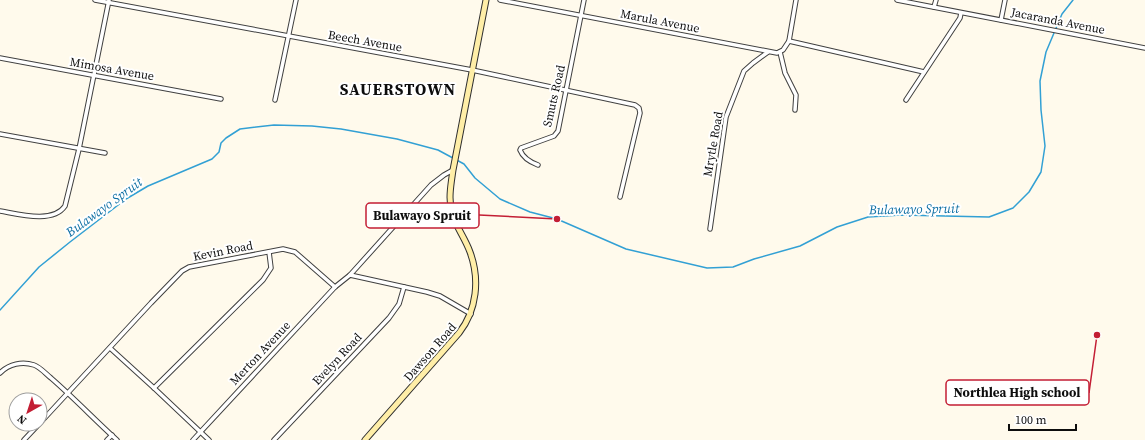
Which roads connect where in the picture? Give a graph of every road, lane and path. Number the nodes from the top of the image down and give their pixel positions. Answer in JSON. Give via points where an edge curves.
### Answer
{"nodes":[{"id":1,"x":95,"y":0,"type":"edge"},
{"id":2,"x":296,"y":0,"type":"edge"},
{"id":3,"x":486,"y":0,"type":"edge"},
{"id":4,"x":500,"y":0,"type":"edge"},
{"id":5,"x":584,"y":0,"type":"edge"},
{"id":6,"x":796,"y":0,"type":"edge"},
{"id":7,"x":897,"y":0,"type":"edge"},
{"id":8,"x":936,"y":0,"type":"edge"},
{"id":9,"x":1005,"y":0,"type":"edge"},
{"id":10,"x":109,"y":1,"type":"edge"},
{"id":11,"x":934,"y":8,"type":"junction"},
{"id":12,"x":961,"y":13,"type":"junction"},
{"id":13,"x":580,"y":15,"type":"junction"},
{"id":14,"x":1001,"y":20,"type":"junction"},
{"id":15,"x":289,"y":37,"type":"junction"},
{"id":16,"x":789,"y":41,"type":"junction"},
{"id":17,"x":1145,"y":48,"type":"edge"},
{"id":18,"x":768,"y":52,"type":"junction"},
{"id":19,"x":780,"y":52,"type":"junction"},
{"id":20,"x":0,"y":58,"type":"edge"},
{"id":21,"x":472,"y":70,"type":"junction"},
{"id":22,"x":924,"y":72,"type":"junction"},
{"id":23,"x":93,"y":76,"type":"junction"},
{"id":24,"x":567,"y":89,"type":"junction"},
{"id":25,"x":221,"y":98,"type":"dead end"},
{"id":26,"x":275,"y":100,"type":"dead end"},
{"id":27,"x":906,"y":100,"type":"dead end"},
{"id":28,"x":795,"y":110,"type":"dead end"},
{"id":29,"x":0,"y":134,"type":"edge"},
{"id":30,"x":79,"y":149,"type":"junction"},
{"id":31,"x":105,"y":153,"type":"dead end"},
{"id":32,"x":538,"y":165,"type":"dead end"},
{"id":33,"x":453,"y":170,"type":"junction"},
{"id":34,"x":620,"y":198,"type":"dead end"},
{"id":35,"x":0,"y":211,"type":"edge"},
{"id":36,"x":710,"y":229,"type":"dead end"},
{"id":37,"x":269,"y":252,"type":"junction"},
{"id":38,"x":350,"y":275,"type":"junction"},
{"id":39,"x":335,"y":287,"type":"junction"},
{"id":40,"x":404,"y":287,"type":"junction"},
{"id":41,"x":471,"y":314,"type":"junction"},
{"id":42,"x":110,"y":348,"type":"junction"},
{"id":43,"x":0,"y":373,"type":"edge"},
{"id":44,"x":154,"y":388,"type":"junction"},
{"id":45,"x":68,"y":393,"type":"junction"},
{"id":46,"x":48,"y":415,"type":"edge"},
{"id":47,"x":32,"y":432,"type":"edge"},
{"id":48,"x":200,"y":432,"type":"junction"},
{"id":49,"x":112,"y":435,"type":"junction"},
{"id":50,"x":24,"y":440,"type":"edge"},
{"id":51,"x":107,"y":440,"type":"edge"},
{"id":52,"x":117,"y":440,"type":"edge"},
{"id":53,"x":192,"y":440,"type":"edge"},
{"id":54,"x":209,"y":440,"type":"edge"},
{"id":55,"x":274,"y":440,"type":"edge"},
{"id":56,"x":365,"y":440,"type":"edge"}],
"edges":[{"from":1,"to":10,"type":"street","name":"Beech Avenue"},
{"from":2,"to":15,"type":"street"},
{"from":3,"to":21,"type":"street"},
{"from":4,"to":13,"type":"street","name":"Marula Avenue"},
{"from":5,"to":13,"type":"street","name":"Smuts Road"},
{"from":6,"to":16,"type":"street"},
{"from":7,"to":11,"type":"street","name":"Jacaranda Avenue"},
{"from":8,"to":11,"type":"street"},
{"from":9,"to":14,"type":"street"},
{"from":10,"to":15,"type":"street","name":"Beech Avenue"},
{"from":10,"to":23,"type":"street"},
{"from":11,"to":12,"type":"street","name":"Jacaranda Avenue"},
{"from":12,"to":14,"type":"street","name":"Jacaranda Avenue"},
{"from":12,"to":22,"type":"street"},
{"from":13,"to":18,"type":"street","name":"Marula Avenue"},
{"from":13,"to":24,"type":"street","name":"Smuts Road"},
{"from":14,"to":17,"type":"street","name":"Jacaranda Avenue"},
{"from":15,"to":21,"type":"street","name":"Beech Avenue"},
{"from":15,"to":26,"type":"street"},
{"from":16,"to":19,"type":"street"},
{"from":16,"to":22,"type":"street"},
{"from":18,"to":19,"type":"street","name":"Marula Avenue"},
{"from":18,"to":36,"type":"street","name":"Mrytle Road","via":[[744,71],[726,117]]},
{"from":19,"to":28,"type":"street","via":[[785,73],[796,95]]},
{"from":20,"to":23,"type":"street","name":"Mimosa Avenue"},
{"from":21,"to":24,"type":"street","name":"Beech Avenue"},
{"from":21,"to":33,"type":"street","name":"Dawson Road"},
{"from":22,"to":27,"type":"street"},
{"from":23,"to":25,"type":"street","name":"Mimosa Avenue"},
{"from":23,"to":30,"type":"street"},
{"from":24,"to":32,"type":"street","name":"Smuts Road","via":[[557,134],[520,149],[526,158]]},
{"from":24,"to":34,"type":"street","name":"Beech Avenue","via":[[630,103],[639,108],[640,113]]},
{"from":29,"to":30,"type":"street"},
{"from":30,"to":31,"type":"street"},
{"from":30,"to":35,"type":"street","via":[[62,210],[56,214],[40,216]]},
{"from":33,"to":38,"type":"street","name":"Merton Avenue","via":[[431,185]]},
{"from":33,"to":41,"type":"street","name":"Dawson Road","via":[[450,196],[452,211],[475,270]]},
{"from":37,"to":39,"type":"street","name":"Kevin Road","via":[[283,249],[295,252]]},
{"from":37,"to":42,"type":"street","name":"Kevin Road","via":[[195,266],[182,271]]},
{"from":37,"to":44,"type":"street","via":[[271,268],[263,280]]},
{"from":38,"to":39,"type":"street","name":"Merton Avenue"},
{"from":38,"to":40,"type":"street"},
{"from":39,"to":48,"type":"street","name":"Merton Avenue"},
{"from":40,"to":41,"type":"street","via":[[440,296]]},
{"from":40,"to":55,"type":"street","name":"Evelyn Road","via":[[399,304],[389,318]]},
{"from":41,"to":56,"type":"street","name":"Dawson Road","via":[[467,324]]},
{"from":42,"to":44,"type":"street"},
{"from":42,"to":45,"type":"street","name":"Kevin Road"},
{"from":43,"to":45,"type":"street","via":[[12,364],[33,365]]},
{"from":44,"to":48,"type":"street"},
{"from":45,"to":46,"type":"street","name":"Kevin Road"},
{"from":45,"to":49,"type":"street"},
{"from":47,"to":50,"type":"street","name":"Kevin Road"},
{"from":48,"to":53,"type":"street","name":"Merton Avenue"},
{"from":48,"to":54,"type":"street"},
{"from":49,"to":51,"type":"street"},
{"from":49,"to":52,"type":"street"}]}
